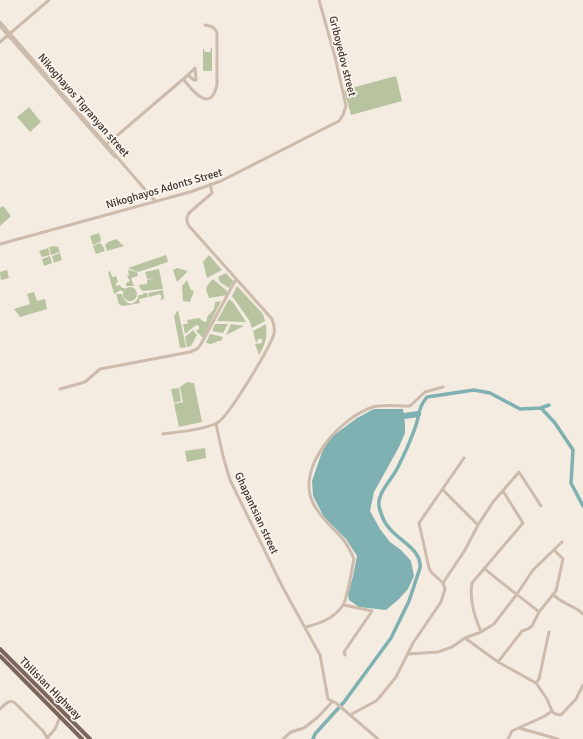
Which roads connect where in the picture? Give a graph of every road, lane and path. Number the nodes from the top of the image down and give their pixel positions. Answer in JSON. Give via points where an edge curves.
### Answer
{"nodes":[{"id":1,"x":48,"y":0,"type":"edge"},
{"id":2,"x":318,"y":0,"type":"edge"},
{"id":3,"x":0,"y":22,"type":"edge"},
{"id":4,"x":205,"y":25,"type":"dead end"},
{"id":5,"x":0,"y":26,"type":"edge"},
{"id":6,"x":9,"y":34,"type":"junction"},
{"id":7,"x":0,"y":42,"type":"edge"},
{"id":8,"x":188,"y":74,"type":"dead end"},
{"id":9,"x":183,"y":80,"type":"junction"},
{"id":10,"x":343,"y":115,"type":"joint"},
{"id":11,"x":105,"y":145,"type":"junction"},
{"id":12,"x":210,"y":184,"type":"junction"},
{"id":13,"x":153,"y":200,"type":"junction"},
{"id":14,"x":0,"y":243,"type":"edge"},
{"id":15,"x":236,"y":279,"type":"junction"},
{"id":16,"x":443,"y":387,"type":"dead end"},
{"id":17,"x":60,"y":389,"type":"dead end"},
{"id":18,"x":216,"y":424,"type":"junction"},
{"id":19,"x":163,"y":434,"type":"dead end"},
{"id":20,"x":464,"y":458,"type":"dead end"},
{"id":21,"x":443,"y":490,"type":"junction"},
{"id":22,"x":503,"y":491,"type":"junction"},
{"id":23,"x":541,"y":506,"type":"dead end"},
{"id":24,"x":478,"y":525,"type":"junction"},
{"id":25,"x":562,"y":542,"type":"dead end"},
{"id":26,"x":554,"y":550,"type":"junction"},
{"id":27,"x":484,"y":568,"type":"junction"},
{"id":28,"x":443,"y":583,"type":"junction"},
{"id":29,"x":517,"y":594,"type":"junction"},
{"id":30,"x":554,"y":594,"type":"junction"},
{"id":31,"x":344,"y":605,"type":"junction"},
{"id":32,"x":540,"y":612,"type":"junction"},
{"id":33,"x":583,"y":614,"type":"edge"},
{"id":34,"x":306,"y":627,"type":"junction"},
{"id":35,"x":481,"y":632,"type":"junction"},
{"id":36,"x":549,"y":632,"type":"dead end"},
{"id":37,"x":465,"y":638,"type":"junction"},
{"id":38,"x":0,"y":649,"type":"edge"},
{"id":39,"x":408,"y":654,"type":"junction"},
{"id":40,"x":345,"y":655,"type":"dead end"},
{"id":41,"x":0,"y":656,"type":"edge"},
{"id":42,"x":498,"y":662,"type":"junction"},
{"id":43,"x":536,"y":683,"type":"junction"},
{"id":44,"x":583,"y":685,"type":"edge"},
{"id":45,"x":334,"y":703,"type":"junction"},
{"id":46,"x":53,"y":706,"type":"junction"},
{"id":47,"x":0,"y":709,"type":"edge"},
{"id":48,"x":552,"y":711,"type":"junction"},
{"id":49,"x":350,"y":715,"type":"junction"},
{"id":50,"x":60,"y":717,"type":"junction"},
{"id":51,"x":519,"y":728,"type":"junction"},
{"id":52,"x":48,"y":738,"type":"edge"},
{"id":53,"x":82,"y":739,"type":"edge"},
{"id":54,"x":90,"y":739,"type":"edge"},
{"id":55,"x":283,"y":739,"type":"edge"},
{"id":56,"x":378,"y":739,"type":"edge"},
{"id":57,"x":508,"y":739,"type":"edge"},
{"id":58,"x":558,"y":739,"type":"edge"}],
"edges":[{"from":1,"to":6,"type":"street"},
{"from":2,"to":10,"type":"street","name":"Griboyedov street","via":[[343,102]]},
{"from":3,"to":6,"type":"street","name":"Nikoghayos Tigranyan street"},
{"from":4,"to":9,"type":"street","via":[[212,26],[217,33],[216,92],[209,98],[200,98]]},
{"from":5,"to":6,"type":"street","name":"Nikoghayos Tigranyan street"},
{"from":6,"to":7,"type":"street"},
{"from":6,"to":11,"type":"street","name":"Nikoghayos Tigranyan street"},
{"from":8,"to":9,"type":"street"},
{"from":9,"to":11,"type":"street"},
{"from":10,"to":12,"type":"street","name":"Nikoghayos Adonts Street","via":[[229,178]]},
{"from":11,"to":13,"type":"street","name":"Nikoghayos Tigranyan street"},
{"from":12,"to":13,"type":"street","name":"Nikoghayos Adonts Street"},
{"from":12,"to":15,"type":"street","via":[[212,193],[189,213],[186,221]]},
{"from":13,"to":14,"type":"street","name":"Nikoghayos Adonts Street"},
{"from":15,"to":17,"type":"street","via":[[197,349],[100,369],[85,382]]},
{"from":15,"to":18,"type":"street","via":[[272,319],[274,334],[228,413]]},
{"from":16,"to":31,"type":"street","via":[[425,392],[410,406],[375,406],[363,411],[334,432],[315,462],[308,484],[312,502],[343,540],[354,559]]},
{"from":18,"to":19,"type":"street"},
{"from":18,"to":34,"type":"street","name":"Ghapantsian street","via":[[230,480],[282,586]]},
{"from":20,"to":21,"type":"street"},
{"from":21,"to":24,"type":"street"},
{"from":21,"to":28,"type":"street","via":[[419,523],[429,568]]},
{"from":22,"to":23,"type":"street","via":[[519,472]]},
{"from":22,"to":24,"type":"street"},
{"from":22,"to":27,"type":"street","via":[[523,523]]},
{"from":24,"to":28,"type":"street"},
{"from":25,"to":26,"type":"street"},
{"from":26,"to":29,"type":"street","via":[[533,570]]},
{"from":26,"to":30,"type":"street","via":[[563,559]]},
{"from":27,"to":29,"type":"street"},
{"from":27,"to":35,"type":"street","via":[[472,583],[470,591]]},
{"from":28,"to":39,"type":"street","via":[[445,589],[441,602]]},
{"from":29,"to":32,"type":"street"},
{"from":29,"to":35,"type":"street","via":[[494,624]]},
{"from":30,"to":32,"type":"street"},
{"from":30,"to":33,"type":"street","via":[[559,601],[571,605]]},
{"from":31,"to":34,"type":"street","via":[[323,622]]},
{"from":31,"to":40,"type":"street","via":[[372,611],[344,652]]},
{"from":32,"to":42,"type":"street","via":[[532,626],[522,631]]},
{"from":34,"to":45,"type":"street","name":"Ghapantsian street","via":[[322,661],[328,699]]},
{"from":35,"to":37,"type":"street"},
{"from":36,"to":43,"type":"street"},
{"from":37,"to":39,"type":"street","via":[[452,647],[438,652]]},
{"from":37,"to":42,"type":"street"},
{"from":38,"to":46,"type":"main road","name":"Tbilisian Highway"},
{"from":39,"to":49,"type":"street","via":[[396,676],[379,698]]},
{"from":41,"to":46,"type":"main road","name":"Tbilisian Highway"},
{"from":42,"to":43,"type":"street"},
{"from":43,"to":48,"type":"street"},
{"from":44,"to":48,"type":"street","via":[[576,699],[561,715]]},
{"from":45,"to":49,"type":"street"},
{"from":45,"to":55,"type":"street","via":[[304,728],[291,732]]},
{"from":46,"to":50,"type":"main road","name":"Tbilisian Highway"},
{"from":46,"to":54,"type":"main road","name":"Tbilisian Highway"},
{"from":47,"to":52,"type":"street","via":[[7,702],[13,701]]},
{"from":48,"to":51,"type":"street"},
{"from":49,"to":56,"type":"street"},
{"from":50,"to":52,"type":"street"},
{"from":50,"to":53,"type":"main road","name":"Tbilisian Highway"},
{"from":51,"to":57,"type":"street","via":[[512,731]]},
{"from":51,"to":58,"type":"street"}]}
